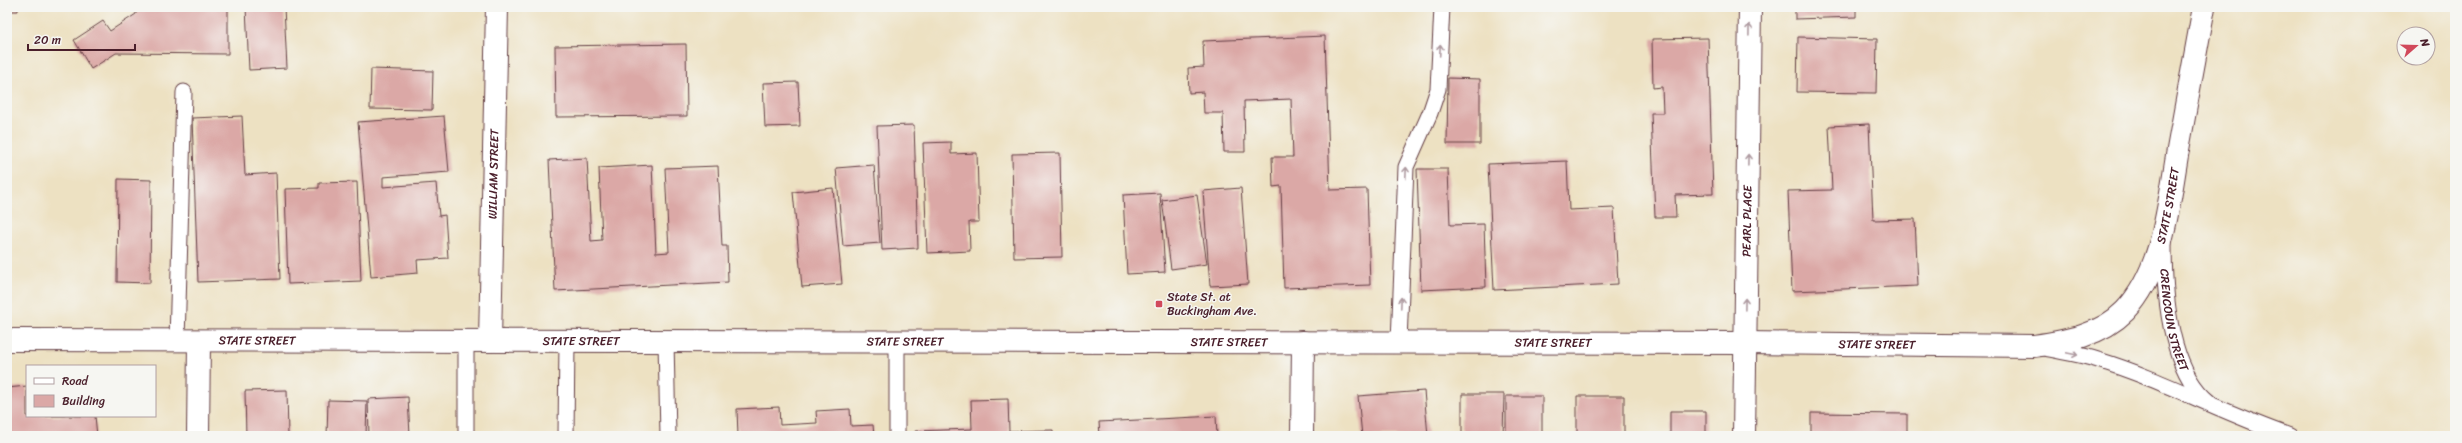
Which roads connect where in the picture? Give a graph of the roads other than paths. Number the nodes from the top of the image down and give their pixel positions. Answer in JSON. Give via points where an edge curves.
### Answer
{"nodes":[{"id":1,"x":497,"y":7,"type":"edge"},
{"id":2,"x":1442,"y":7,"type":"edge"},
{"id":3,"x":1750,"y":7,"type":"edge"},
{"id":4,"x":2204,"y":7,"type":"edge"},
{"id":5,"x":184,"y":92,"type":"dead end"},
{"id":6,"x":2165,"y":220,"type":"junction"},
{"id":7,"x":7,"y":340,"type":"edge"},
{"id":8,"x":199,"y":340,"type":"junction"},
{"id":9,"x":177,"y":341,"type":"junction"},
{"id":10,"x":466,"y":341,"type":"junction"},
{"id":11,"x":490,"y":341,"type":"junction"},
{"id":12,"x":567,"y":341,"type":"junction"},
{"id":13,"x":666,"y":341,"type":"junction"},
{"id":14,"x":897,"y":342,"type":"junction"},
{"id":15,"x":1303,"y":342,"type":"junction"},
{"id":16,"x":1399,"y":342,"type":"junction"},
{"id":17,"x":1745,"y":343,"type":"junction"},
{"id":18,"x":2034,"y":346,"type":"junction"},
{"id":19,"x":2216,"y":408,"type":"junction"},
{"id":20,"x":198,"y":436,"type":"edge"},
{"id":21,"x":466,"y":436,"type":"edge"},
{"id":22,"x":566,"y":436,"type":"edge"},
{"id":23,"x":668,"y":436,"type":"edge"},
{"id":24,"x":897,"y":436,"type":"edge"},
{"id":25,"x":1302,"y":436,"type":"edge"},
{"id":26,"x":1744,"y":436,"type":"edge"},
{"id":27,"x":2290,"y":436,"type":"edge"}],
"edges":[{"from":1,"to":11,"type":"street","name":"WILLIAM STREET"},
{"from":16,"to":2,"type":"lane","one_way":true,"via":[[1406,167],[1438,89]]},
{"from":17,"to":3,"type":"street","name":"PEARL PLACE","one_way":true},
{"from":4,"to":6,"type":"street","name":"STATE STREET"},
{"from":5,"to":9,"type":"lane"},
{"from":6,"to":18,"type":"street","name":"STATE STREET","via":[[2151,271],[2138,295],[2124,311],[2110,323],[2077,339]]},
{"from":6,"to":19,"type":"lane","name":"CRENCOUN STREET","via":[[2166,279],[2177,353],[2200,396]]},
{"from":7,"to":9,"type":"street","name":"STATE STREET"},
{"from":8,"to":9,"type":"street","name":"STATE STREET"},
{"from":8,"to":10,"type":"street","name":"STATE STREET"},
{"from":8,"to":20,"type":"street"},
{"from":10,"to":11,"type":"street","name":"STATE STREET"},
{"from":10,"to":21,"type":"lane"},
{"from":11,"to":12,"type":"street","name":"STATE STREET"},
{"from":12,"to":13,"type":"street","name":"STATE STREET"},
{"from":12,"to":22,"type":"lane"},
{"from":13,"to":14,"type":"street","name":"STATE STREET"},
{"from":13,"to":23,"type":"lane"},
{"from":14,"to":15,"type":"street","name":"STATE STREET"},
{"from":14,"to":24,"type":"lane"},
{"from":15,"to":16,"type":"street","name":"STATE STREET"},
{"from":15,"to":25,"type":"street"},
{"from":16,"to":17,"type":"street","name":"STATE STREET"},
{"from":17,"to":18,"type":"street","name":"STATE STREET"},
{"from":17,"to":26,"type":"street","name":"PEARL PLACE"},
{"from":18,"to":19,"type":"lane","name":"CRENCOUN STREET","one_way":true,"via":[[2103,361]]},
{"from":19,"to":27,"type":"lane","name":"CRENCOUN STREET"}]}
